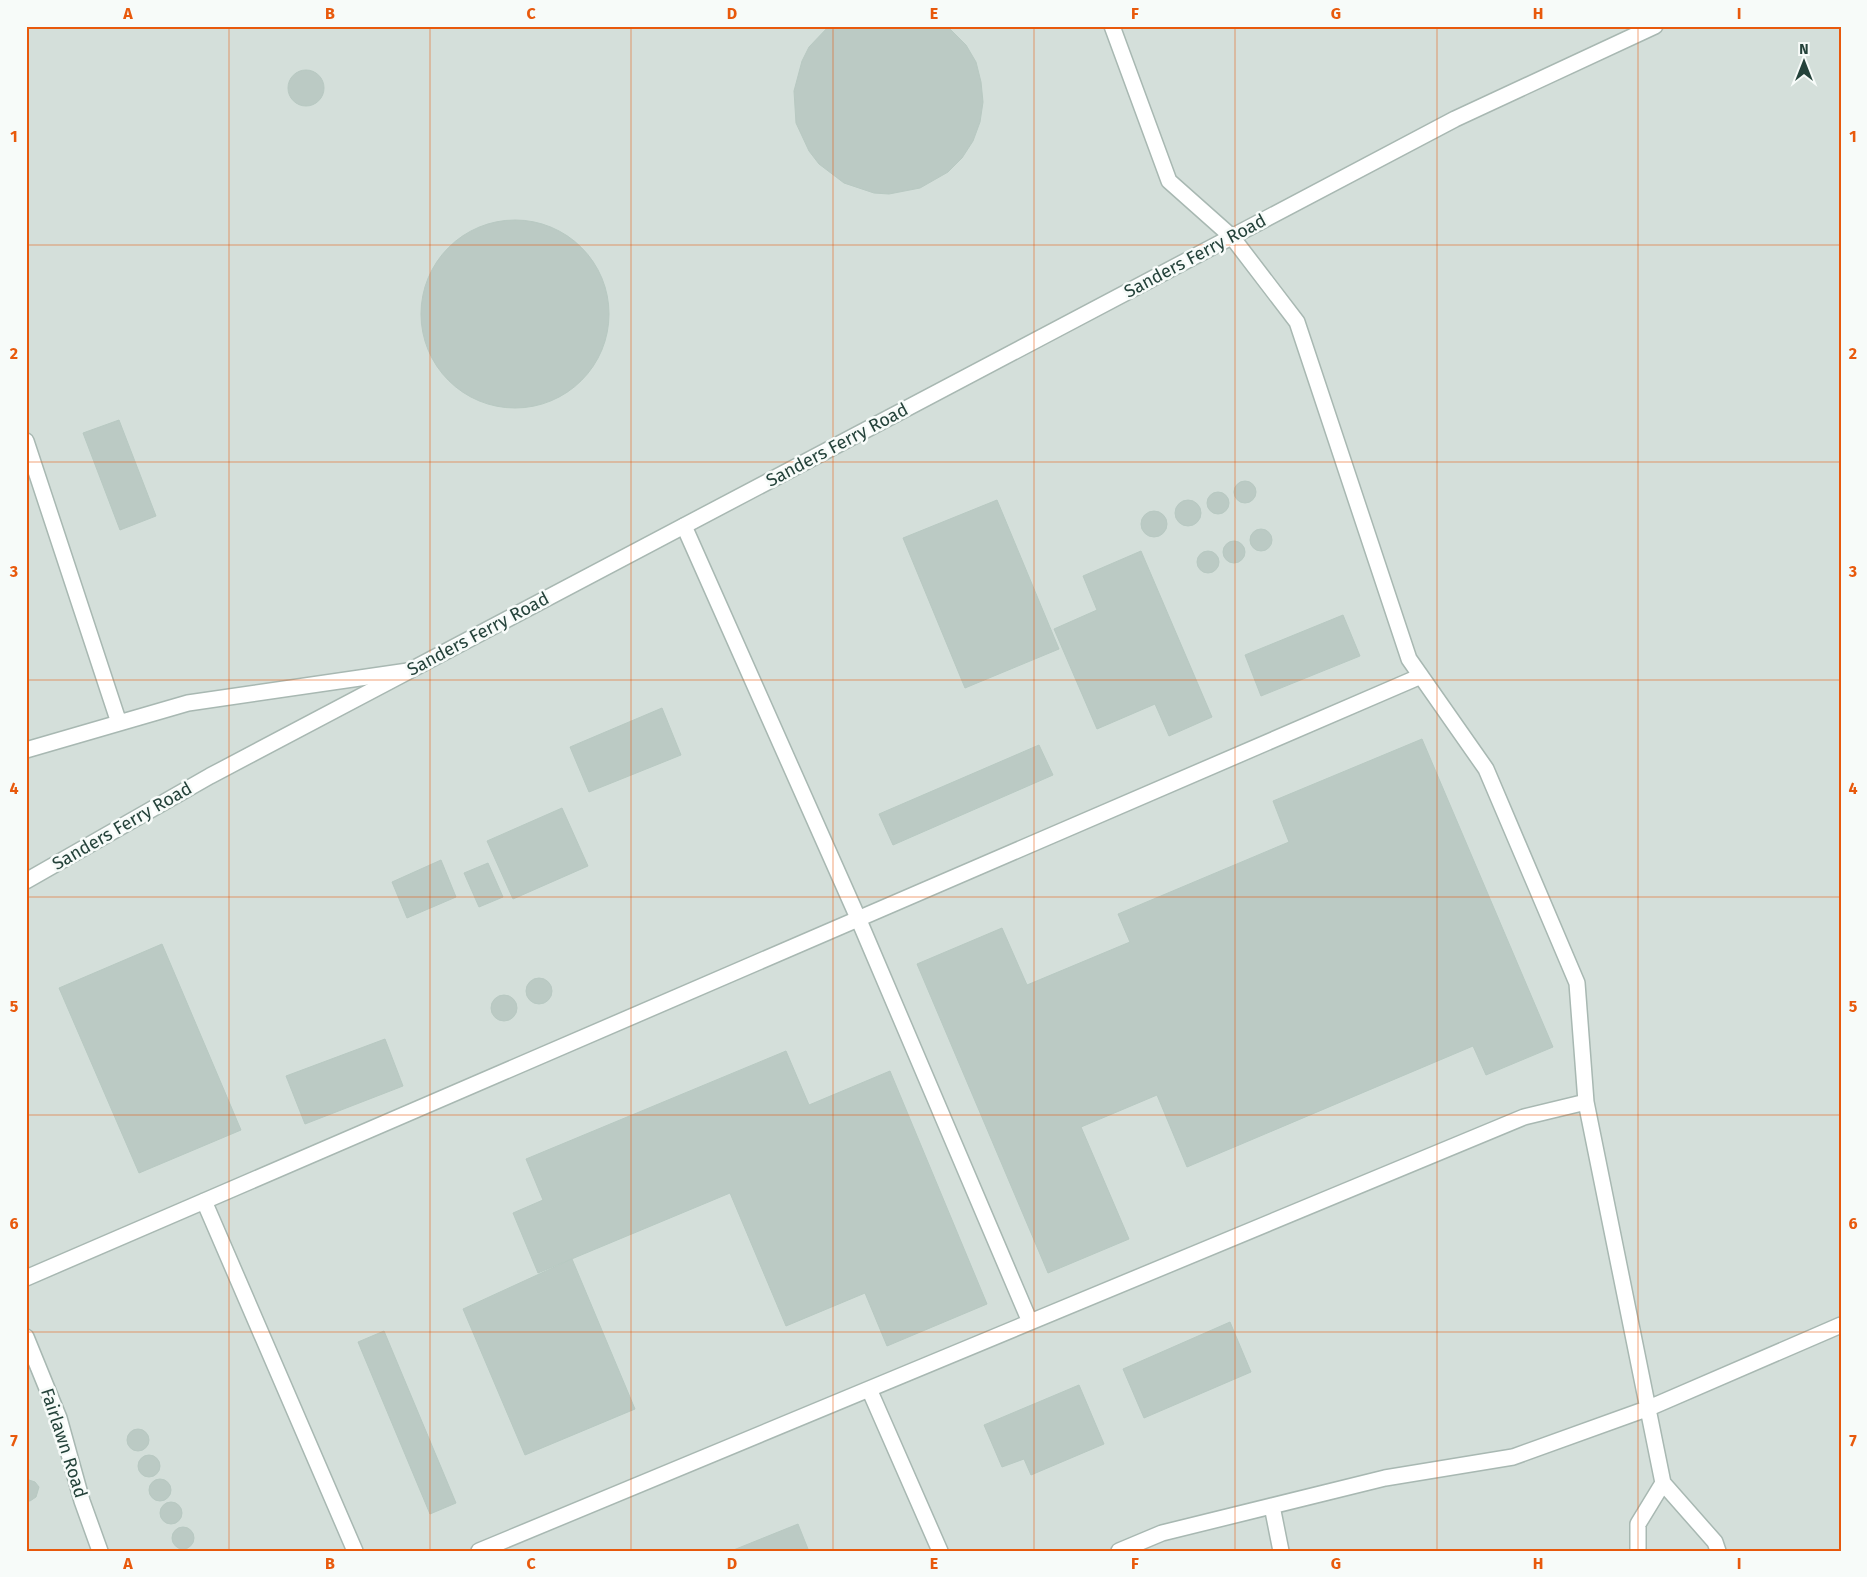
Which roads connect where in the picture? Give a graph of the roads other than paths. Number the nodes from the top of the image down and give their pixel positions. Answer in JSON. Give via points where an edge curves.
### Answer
{"nodes":[{"id":1,"x":1112,"y":26,"type":"edge"},
{"id":2,"x":1655,"y":26,"type":"edge"},
{"id":3,"x":1232,"y":237,"type":"junction"},
{"id":4,"x":26,"y":442,"type":"edge"},
{"id":5,"x":684,"y":526,"type":"junction"},
{"id":6,"x":410,"y":671,"type":"junction"},
{"id":7,"x":1421,"y":676,"type":"junction"},
{"id":8,"x":119,"y":723,"type":"junction"},
{"id":9,"x":26,"y":750,"type":"edge"},
{"id":10,"x":26,"y":880,"type":"edge"},
{"id":11,"x":858,"y":918,"type":"junction"},
{"id":12,"x":1586,"y":1102,"type":"junction"},
{"id":13,"x":204,"y":1201,"type":"junction"},
{"id":14,"x":26,"y":1278,"type":"edge"},
{"id":15,"x":1030,"y":1322,"type":"junction"},
{"id":16,"x":1841,"y":1325,"type":"edge"},
{"id":17,"x":26,"y":1337,"type":"edge"},
{"id":18,"x":869,"y":1389,"type":"junction"},
{"id":19,"x":1648,"y":1408,"type":"junction"},
{"id":20,"x":1663,"y":1483,"type":"junction"},
{"id":21,"x":1272,"y":1506,"type":"junction"},
{"id":22,"x":100,"y":1551,"type":"edge"},
{"id":23,"x":355,"y":1551,"type":"edge"},
{"id":24,"x":479,"y":1551,"type":"edge"},
{"id":25,"x":940,"y":1551,"type":"edge"},
{"id":26,"x":1119,"y":1551,"type":"edge"},
{"id":27,"x":1281,"y":1551,"type":"edge"},
{"id":28,"x":1638,"y":1551,"type":"edge"},
{"id":29,"x":1718,"y":1551,"type":"edge"}],
"edges":[{"from":1,"to":3,"type":"street","via":[[1169,181]]},
{"from":2,"to":3,"type":"street","name":"Sanders Ferry Road","via":[[1454,119]]},
{"from":3,"to":5,"type":"street","name":"Sanders Ferry Road"},
{"from":3,"to":7,"type":"street","via":[[1297,322],[1409,659]]},
{"from":4,"to":8,"type":"street"},
{"from":5,"to":6,"type":"street","name":"Sanders Ferry Road"},
{"from":5,"to":11,"type":"street"},
{"from":6,"to":8,"type":"street","via":[[188,702]]},
{"from":6,"to":10,"type":"street","name":"Sanders Ferry Road","via":[[210,776]]},
{"from":7,"to":11,"type":"street"},
{"from":7,"to":12,"type":"street","via":[[1486,769],[1577,983]]},
{"from":8,"to":9,"type":"street"},
{"from":11,"to":13,"type":"street"},
{"from":11,"to":15,"type":"street"},
{"from":12,"to":15,"type":"street","via":[[1524,1117]]},
{"from":12,"to":19,"type":"street"},
{"from":13,"to":14,"type":"street"},
{"from":13,"to":23,"type":"street"},
{"from":15,"to":18,"type":"street"},
{"from":16,"to":19,"type":"street"},
{"from":17,"to":22,"type":"street","name":"Fairlawn Road","via":[[59,1418]]},
{"from":18,"to":24,"type":"street"},
{"from":18,"to":25,"type":"street"},
{"from":19,"to":20,"type":"street"},
{"from":19,"to":21,"type":"street","via":[[1513,1457],[1385,1478]]},
{"from":20,"to":28,"type":"street","via":[[1638,1524]]},
{"from":20,"to":29,"type":"street","via":[[1715,1542]]},
{"from":21,"to":26,"type":"street","via":[[1162,1533]]},
{"from":21,"to":27,"type":"street"}]}
